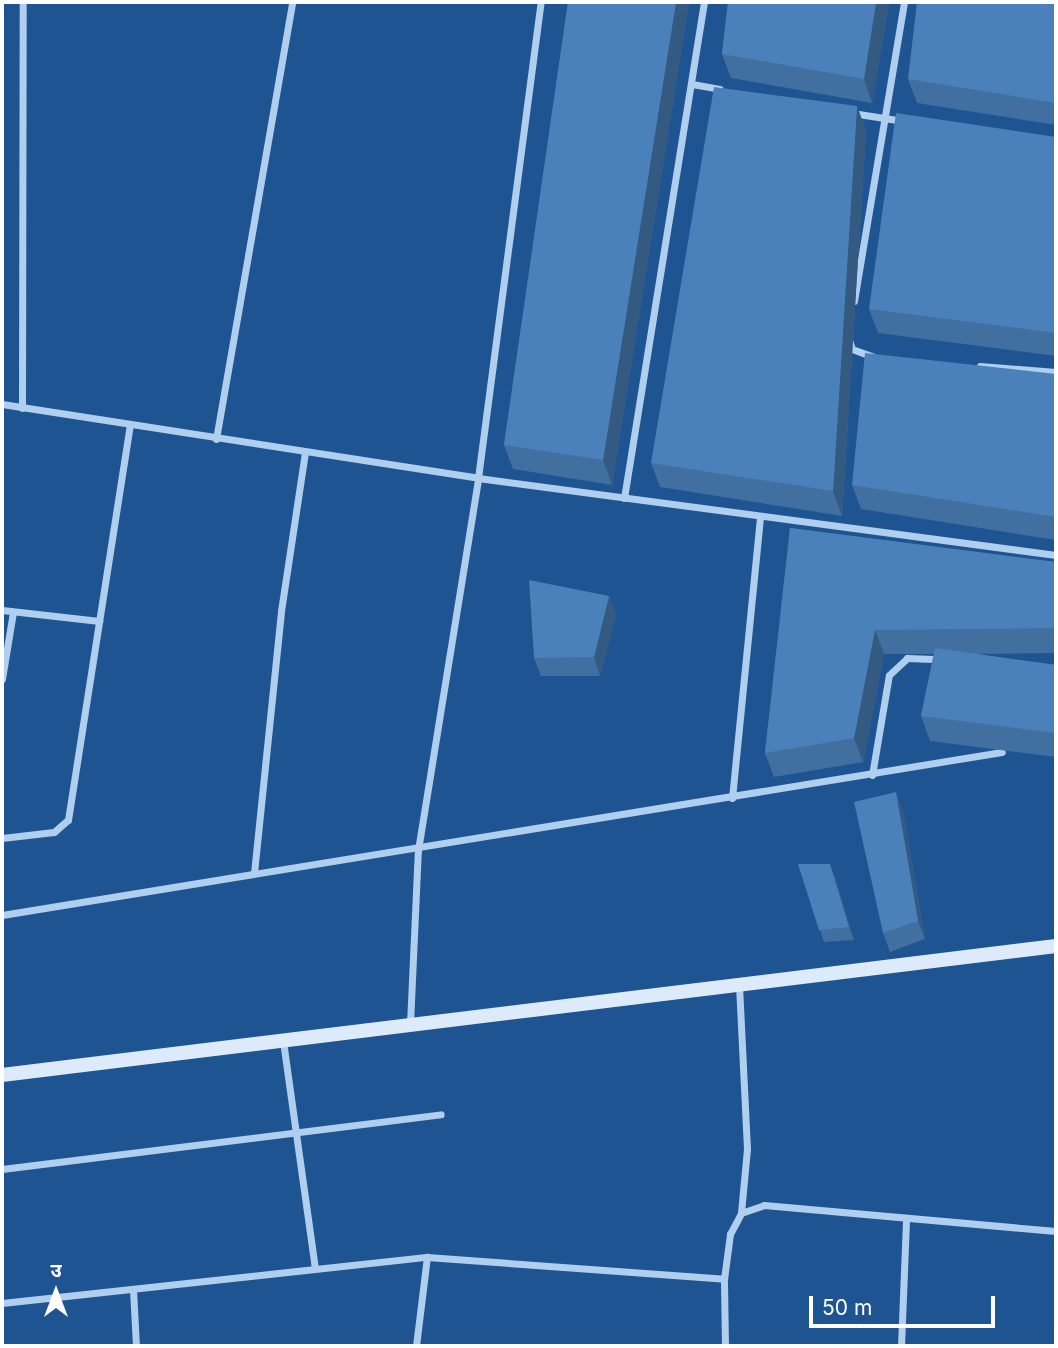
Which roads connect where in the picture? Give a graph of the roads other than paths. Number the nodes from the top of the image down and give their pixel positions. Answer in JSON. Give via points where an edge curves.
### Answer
{"nodes":[{"id":1,"x":23,"y":2,"type":"edge"},
{"id":2,"x":292,"y":2,"type":"edge"},
{"id":3,"x":541,"y":2,"type":"edge"},
{"id":4,"x":704,"y":2,"type":"edge"},
{"id":5,"x":904,"y":2,"type":"edge"},
{"id":6,"x":692,"y":84,"type":"junction"},
{"id":7,"x":731,"y":91,"type":"edge"},
{"id":8,"x":835,"y":110,"type":"edge"},
{"id":9,"x":887,"y":119,"type":"junction"},
{"id":10,"x":913,"y":122,"type":"edge"},
{"id":11,"x":883,"y":358,"type":"edge"},
{"id":12,"x":963,"y":365,"type":"edge"},
{"id":13,"x":1056,"y":372,"type":"edge"},
{"id":14,"x":2,"y":404,"type":"edge"},
{"id":15,"x":22,"y":408,"type":"junction"},
{"id":16,"x":130,"y":425,"type":"junction"},
{"id":17,"x":216,"y":439,"type":"junction"},
{"id":18,"x":305,"y":452,"type":"junction"},
{"id":19,"x":478,"y":478,"type":"junction"},
{"id":20,"x":624,"y":498,"type":"junction"},
{"id":21,"x":760,"y":516,"type":"junction"},
{"id":22,"x":1056,"y":555,"type":"edge"},
{"id":23,"x":2,"y":610,"type":"edge"},
{"id":24,"x":13,"y":612,"type":"junction"},
{"id":25,"x":99,"y":621,"type":"junction"},
{"id":26,"x":946,"y":660,"type":"edge"},
{"id":27,"x":2,"y":679,"type":"edge"},
{"id":28,"x":1002,"y":752,"type":"dead end"},
{"id":29,"x":872,"y":775,"type":"junction"},
{"id":30,"x":732,"y":798,"type":"junction"},
{"id":31,"x":2,"y":838,"type":"edge"},
{"id":32,"x":418,"y":850,"type":"junction"},
{"id":33,"x":254,"y":873,"type":"junction"},
{"id":34,"x":2,"y":915,"type":"edge"},
{"id":35,"x":1056,"y":946,"type":"edge"},
{"id":36,"x":739,"y":985,"type":"junction"},
{"id":37,"x":410,"y":1024,"type":"junction"},
{"id":38,"x":282,"y":1040,"type":"junction"},
{"id":39,"x":2,"y":1075,"type":"edge"},
{"id":40,"x":441,"y":1114,"type":"dead end"},
{"id":41,"x":298,"y":1132,"type":"junction"},
{"id":42,"x":2,"y":1169,"type":"edge"},
{"id":43,"x":740,"y":1213,"type":"junction"},
{"id":44,"x":906,"y":1221,"type":"junction"},
{"id":45,"x":1056,"y":1231,"type":"edge"},
{"id":46,"x":427,"y":1257,"type":"junction"},
{"id":47,"x":315,"y":1268,"type":"junction"},
{"id":48,"x":724,"y":1279,"type":"junction"},
{"id":49,"x":133,"y":1289,"type":"junction"},
{"id":50,"x":2,"y":1303,"type":"edge"},
{"id":51,"x":136,"y":1346,"type":"edge"},
{"id":52,"x":416,"y":1346,"type":"edge"},
{"id":53,"x":725,"y":1346,"type":"edge"},
{"id":54,"x":901,"y":1346,"type":"edge"}],
"edges":[{"from":1,"to":15,"type":"street"},
{"from":2,"to":17,"type":"street"},
{"from":3,"to":19,"type":"street"},
{"from":4,"to":6,"type":"street"},
{"from":5,"to":9,"type":"street"},
{"from":6,"to":7,"type":"street"},
{"from":6,"to":20,"type":"street"},
{"from":8,"to":9,"type":"street"},
{"from":9,"to":10,"type":"street"},
{"from":9,"to":11,"type":"street","via":[[850,324],[852,349]]},
{"from":12,"to":13,"type":"street"},
{"from":14,"to":15,"type":"street"},
{"from":15,"to":16,"type":"street"},
{"from":16,"to":17,"type":"street"},
{"from":16,"to":25,"type":"street"},
{"from":17,"to":18,"type":"street"},
{"from":18,"to":19,"type":"street"},
{"from":18,"to":33,"type":"street","via":[[281,611]]},
{"from":19,"to":20,"type":"street"},
{"from":19,"to":32,"type":"street"},
{"from":20,"to":21,"type":"street"},
{"from":21,"to":22,"type":"street"},
{"from":21,"to":30,"type":"street"},
{"from":23,"to":24,"type":"street"},
{"from":24,"to":25,"type":"street"},
{"from":24,"to":27,"type":"street"},
{"from":25,"to":31,"type":"street","via":[[68,820],[54,832]]},
{"from":26,"to":29,"type":"street","via":[[907,658],[889,675]]},
{"from":28,"to":29,"type":"street"},
{"from":29,"to":30,"type":"street"},
{"from":30,"to":32,"type":"street"},
{"from":32,"to":33,"type":"street"},
{"from":32,"to":37,"type":"street"},
{"from":33,"to":34,"type":"street"},
{"from":35,"to":36,"type":"main road"},
{"from":36,"to":37,"type":"main road"},
{"from":36,"to":43,"type":"street","via":[[747,1149]]},
{"from":37,"to":38,"type":"main road"},
{"from":38,"to":39,"type":"main road"},
{"from":38,"to":41,"type":"street"},
{"from":40,"to":41,"type":"street"},
{"from":41,"to":42,"type":"street"},
{"from":41,"to":47,"type":"street"},
{"from":43,"to":44,"type":"street","via":[[764,1205]]},
{"from":43,"to":48,"type":"street","via":[[730,1234]]},
{"from":44,"to":45,"type":"street"},
{"from":44,"to":54,"type":"street"},
{"from":46,"to":47,"type":"street"},
{"from":46,"to":48,"type":"street"},
{"from":46,"to":52,"type":"street"},
{"from":47,"to":49,"type":"street"},
{"from":48,"to":53,"type":"street"},
{"from":49,"to":50,"type":"street"},
{"from":49,"to":51,"type":"street"}]}
